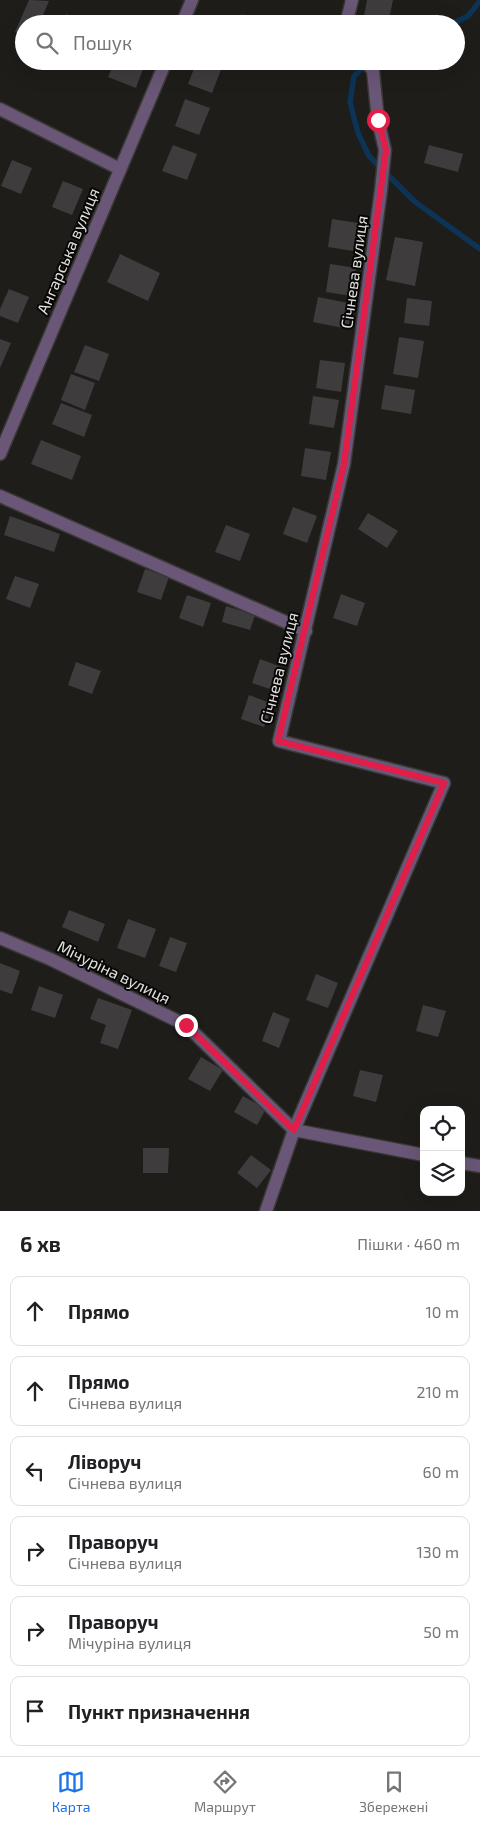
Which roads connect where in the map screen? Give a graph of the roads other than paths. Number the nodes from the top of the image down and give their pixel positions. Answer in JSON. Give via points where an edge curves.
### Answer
{"nodes":[{"id":1,"x":192,"y":0,"type":"edge"},
{"id":2,"x":352,"y":0,"type":"edge"},
{"id":3,"x":186,"y":15,"type":"edge"},
{"id":4,"x":348,"y":15,"type":"edge"},
{"id":5,"x":162,"y":70,"type":"edge"},
{"id":6,"x":371,"y":70,"type":"edge"},
{"id":7,"x":0,"y":109,"type":"edge"},
{"id":8,"x":120,"y":169,"type":"junction"},
{"id":9,"x":0,"y":454,"type":"edge"},
{"id":10,"x":0,"y":496,"type":"edge"},
{"id":11,"x":306,"y":631,"type":"junction"},
{"id":12,"x":0,"y":938,"type":"edge"},
{"id":13,"x":294,"y":1130,"type":"junction"},
{"id":14,"x":420,"y":1154,"type":"edge"},
{"id":15,"x":465,"y":1164,"type":"edge"},
{"id":16,"x":480,"y":1166,"type":"edge"},
{"id":17,"x":266,"y":1211,"type":"edge"}],
"edges":[{"from":1,"to":3,"type":"street"},
{"from":2,"to":4,"type":"street"},
{"from":5,"to":8,"type":"street","name":"Ангарська вулиця"},
{"from":6,"to":11,"type":"street","name":"Січнева вулиця","via":[[386,150],[344,464]]},
{"from":7,"to":8,"type":"street"},
{"from":8,"to":9,"type":"street","name":"Ангарська вулиця"},
{"from":10,"to":11,"type":"street"},
{"from":11,"to":13,"type":"street","name":"Січнева вулиця","via":[[278,741],[444,783]]},
{"from":12,"to":13,"type":"street","name":"Мічуріна вулиця","via":[[186,1025]]},
{"from":13,"to":14,"type":"street"},
{"from":13,"to":17,"type":"street"},
{"from":15,"to":16,"type":"street"}]}
